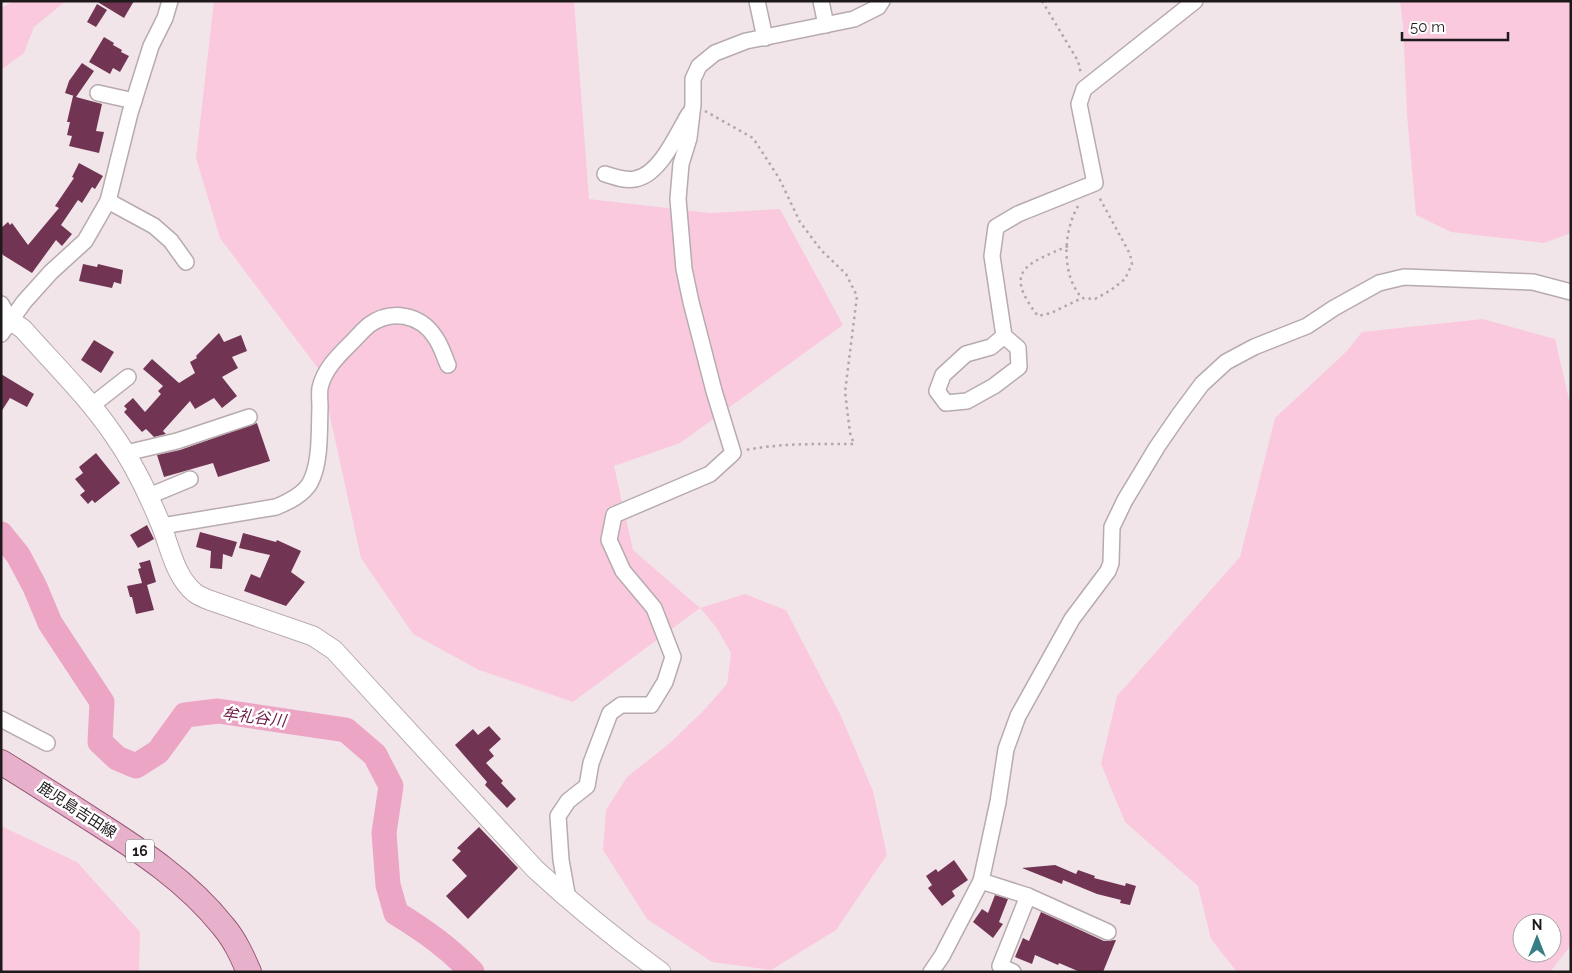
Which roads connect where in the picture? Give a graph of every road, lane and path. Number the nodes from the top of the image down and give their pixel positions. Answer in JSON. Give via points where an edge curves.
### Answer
{"nodes":[{"id":1,"x":170,"y":1,"type":"edge"},
{"id":2,"x":757,"y":1,"type":"edge"},
{"id":3,"x":821,"y":1,"type":"edge"},
{"id":4,"x":882,"y":1,"type":"edge"},
{"id":5,"x":1042,"y":1,"type":"edge"},
{"id":6,"x":1196,"y":1,"type":"edge"},
{"id":7,"x":826,"y":25,"type":"junction"},
{"id":8,"x":764,"y":38,"type":"junction"},
{"id":9,"x":1084,"y":88,"type":"junction"},
{"id":10,"x":98,"y":93,"type":"dead end"},
{"id":11,"x":134,"y":100,"type":"junction"},
{"id":12,"x":693,"y":106,"type":"junction"},
{"id":13,"x":605,"y":174,"type":"dead end"},
{"id":14,"x":1089,"y":186,"type":"junction"},
{"id":15,"x":108,"y":201,"type":"junction"},
{"id":16,"x":1068,"y":246,"type":"junction"},
{"id":17,"x":186,"y":262,"type":"dead end"},
{"id":18,"x":1571,"y":292,"type":"edge"},
{"id":19,"x":1082,"y":298,"type":"junction"},
{"id":20,"x":3,"y":319,"type":"edge"},
{"id":21,"x":1004,"y":336,"type":"junction"},
{"id":22,"x":448,"y":365,"type":"dead end"},
{"id":23,"x":128,"y":377,"type":"dead end"},
{"id":24,"x":91,"y":406,"type":"junction"},
{"id":25,"x":249,"y":417,"type":"dead end"},
{"id":26,"x":126,"y":452,"type":"junction"},
{"id":27,"x":733,"y":452,"type":"junction"},
{"id":28,"x":190,"y":479,"type":"dead end"},
{"id":29,"x":149,"y":496,"type":"junction"},
{"id":30,"x":162,"y":526,"type":"junction"},
{"id":31,"x":1,"y":719,"type":"edge"},
{"id":32,"x":47,"y":743,"type":"dead end"},
{"id":33,"x":1,"y":762,"type":"edge"},
{"id":34,"x":981,"y":881,"type":"junction"},
{"id":35,"x":1028,"y":896,"type":"junction"},
{"id":36,"x":568,"y":899,"type":"junction"},
{"id":37,"x":1108,"y":932,"type":"dead end"},
{"id":38,"x":249,"y":972,"type":"edge"},
{"id":39,"x":660,"y":972,"type":"edge"},
{"id":40,"x":931,"y":972,"type":"edge"},
{"id":41,"x":1013,"y":972,"type":"edge"}],
"edges":[{"from":1,"to":11,"type":"street"},
{"from":2,"to":8,"type":"street"},
{"from":3,"to":7,"type":"street"},
{"from":4,"to":7,"type":"street","via":[[854,20]]},
{"from":5,"to":9,"type":"path","via":[[1078,61]]},
{"from":6,"to":9,"type":"street"},
{"from":7,"to":8,"type":"street"},
{"from":8,"to":12,"type":"street","via":[[715,53],[699,66],[693,79]]},
{"from":9,"to":14,"type":"street","via":[[1079,104]]},
{"from":10,"to":11,"type":"street"},
{"from":11,"to":15,"type":"street"},
{"from":12,"to":13,"type":"street","via":[[658,165],[645,176],[635,180]]},
{"from":12,"to":27,"type":"street","via":[[678,200],[684,270],[714,392]]},
{"from":12,"to":27,"type":"path","via":[[753,138],[779,178],[800,222],[821,250],[846,274],[857,296],[845,392],[854,444],[805,444]]},
{"from":14,"to":16,"type":"path","via":[[1070,222]]},
{"from":14,"to":19,"type":"path","via":[[1099,197],[1130,254],[1132,264],[1125,279],[1111,290],[1095,299]]},
{"from":14,"to":21,"type":"street","via":[[1018,214],[996,227],[992,256]]},
{"from":15,"to":17,"type":"street","via":[[154,226],[171,241]]},
{"from":15,"to":20,"type":"street","via":[[85,241]]},
{"from":16,"to":19,"type":"path","via":[[1069,273]]},
{"from":16,"to":19,"type":"path","via":[[1030,263],[1022,274],[1021,287],[1038,316]]},
{"from":18,"to":34,"type":"street","via":[[1533,282],[1404,276],[1379,283],[1307,326],[1254,346],[1226,362],[1202,384],[1157,447],[1125,500],[1112,526],[1108,571],[1072,619],[1018,716],[1006,749]]},
{"from":20,"to":24,"type":"street","via":[[23,329]]},
{"from":21,"to":21,"type":"street","via":[[1018,348],[1019,366],[994,386],[967,401],[946,403],[937,391],[943,376],[966,354],[991,348]]},
{"from":22,"to":30,"type":"street","via":[[436,337],[422,322],[388,315],[369,325],[328,369],[320,388],[315,469],[310,484],[300,494],[276,507]]},
{"from":23,"to":24,"type":"street"},
{"from":24,"to":26,"type":"street"},
{"from":25,"to":26,"type":"street"},
{"from":26,"to":29,"type":"street"},
{"from":27,"to":36,"type":"street","via":[[710,474],[614,515],[609,540],[623,570],[654,608],[673,657],[665,682],[650,705],[621,705],[610,713],[591,763],[587,786],[568,800],[558,816]]},
{"from":28,"to":29,"type":"street"},
{"from":29,"to":30,"type":"street"},
{"from":30,"to":36,"type":"street","via":[[178,569],[195,593],[313,636],[334,650],[535,869]]},
{"from":31,"to":32,"type":"street"},
{"from":33,"to":38,"type":"main road","name":"鹿児島吉田線","number":"16","via":[[139,850],[176,878],[224,926]]},
{"from":34,"to":35,"type":"street"},
{"from":34,"to":40,"type":"street"},
{"from":35,"to":37,"type":"street"},
{"from":35,"to":41,"type":"street","via":[[1000,966]]},
{"from":36,"to":39,"type":"street"}]}
